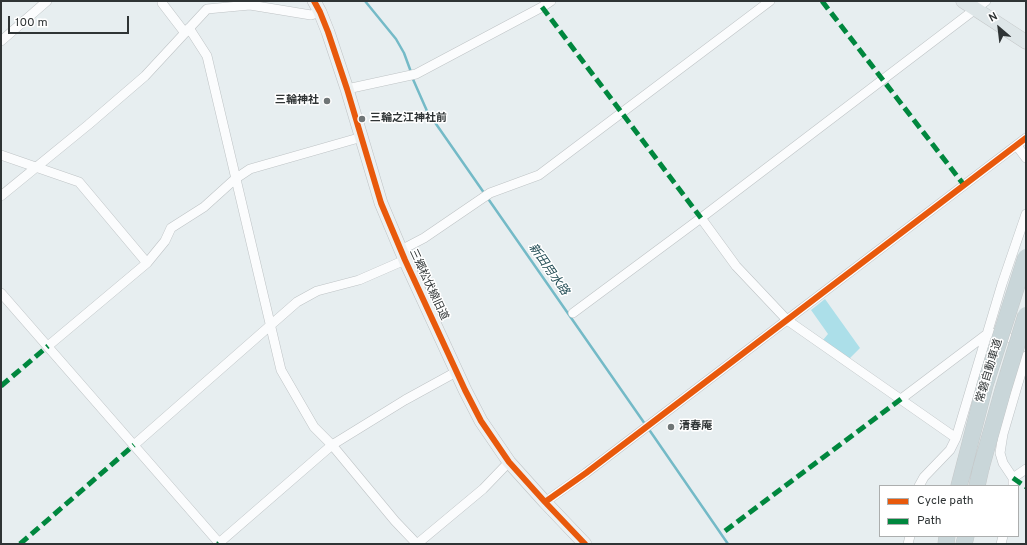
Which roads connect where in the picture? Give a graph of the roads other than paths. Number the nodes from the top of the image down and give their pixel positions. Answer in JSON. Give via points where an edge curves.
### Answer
{"nodes":[{"id":1,"x":48,"y":1,"type":"edge"},
{"id":2,"x":162,"y":1,"type":"edge"},
{"id":3,"x":551,"y":1,"type":"edge"},
{"id":4,"x":770,"y":1,"type":"edge"},
{"id":5,"x":962,"y":1,"type":"edge"},
{"id":6,"x":540,"y":4,"type":"edge"},
{"id":7,"x":980,"y":5,"type":"edge"},
{"id":8,"x":317,"y":6,"type":"edge"},
{"id":9,"x":187,"y":31,"type":"junction"},
{"id":10,"x":1,"y":41,"type":"edge"},
{"id":11,"x":1026,"y":42,"type":"edge"},
{"id":12,"x":347,"y":89,"type":"junction"},
{"id":13,"x":362,"y":137,"type":"junction"},
{"id":14,"x":1026,"y":138,"type":"edge"},
{"id":15,"x":1017,"y":146,"type":"junction"},
{"id":16,"x":1,"y":155,"type":"edge"},
{"id":17,"x":1026,"y":158,"type":"edge"},
{"id":18,"x":37,"y":167,"type":"junction"},
{"id":19,"x":235,"y":179,"type":"junction"},
{"id":20,"x":1,"y":196,"type":"edge"},
{"id":21,"x":1026,"y":214,"type":"edge"},
{"id":22,"x":701,"y":218,"type":"junction"},
{"id":23,"x":403,"y":255,"type":"junction"},
{"id":24,"x":1026,"y":258,"type":"edge"},
{"id":25,"x":147,"y":262,"type":"junction"},
{"id":26,"x":1,"y":293,"type":"edge"},
{"id":27,"x":574,"y":313,"type":"dead end"},
{"id":28,"x":1026,"y":315,"type":"edge"},
{"id":29,"x":787,"y":320,"type":"junction"},
{"id":30,"x":271,"y":325,"type":"junction"},
{"id":31,"x":986,"y":334,"type":"junction"},
{"id":32,"x":1026,"y":342,"type":"edge"},
{"id":33,"x":48,"y":346,"type":"junction"},
{"id":34,"x":1026,"y":356,"type":"edge"},
{"id":35,"x":456,"y":372,"type":"junction"},
{"id":36,"x":901,"y":399,"type":"junction"},
{"id":37,"x":957,"y":434,"type":"junction"},
{"id":38,"x":1001,"y":444,"type":"junction"},
{"id":39,"x":332,"y":445,"type":"junction"},
{"id":40,"x":134,"y":446,"type":"junction"},
{"id":41,"x":509,"y":462,"type":"junction"},
{"id":42,"x":1026,"y":469,"type":"edge"},
{"id":43,"x":1013,"y":482,"type":"edge"},
{"id":44,"x":920,"y":485,"type":"edge"},
{"id":45,"x":959,"y":485,"type":"edge"},
{"id":46,"x":977,"y":485,"type":"edge"},
{"id":47,"x":545,"y":502,"type":"junction"},
{"id":48,"x":219,"y":544,"type":"edge"},
{"id":49,"x":417,"y":544,"type":"edge"},
{"id":50,"x":584,"y":544,"type":"edge"}],
"edges":[{"from":1,"to":10,"type":"street"},
{"from":2,"to":9,"type":"street"},
{"from":3,"to":6,"type":"street"},
{"from":4,"to":23,"type":"street","via":[[540,175],[486,195]]},
{"from":5,"to":7,"type":"main road"},
{"from":6,"to":12,"type":"street","via":[[416,74]]},
{"from":7,"to":11,"type":"main road"},
{"from":7,"to":22,"type":"street"},
{"from":8,"to":9,"type":"street","via":[[311,15],[250,5],[207,9]]},
{"from":8,"to":12,"type":"street","name":"三郷松伏線旧道"},
{"from":9,"to":18,"type":"street","via":[[145,76]]},
{"from":9,"to":19,"type":"street","via":[[206,56]]},
{"from":12,"to":13,"type":"street","name":"三郷松伏線旧道"},
{"from":13,"to":19,"type":"street","via":[[250,169]]},
{"from":13,"to":23,"type":"street","name":"三郷松伏線旧道","via":[[381,203]]},
{"from":14,"to":15,"type":"street"},
{"from":15,"to":17,"type":"street"},
{"from":15,"to":29,"type":"street"},
{"from":16,"to":18,"type":"street"},
{"from":18,"to":20,"type":"street"},
{"from":18,"to":25,"type":"street","via":[[79,182]]},
{"from":19,"to":25,"type":"street","via":[[204,207],[171,228],[165,241]]},
{"from":19,"to":30,"type":"street"},
{"from":21,"to":31,"type":"street"},
{"from":22,"to":27,"type":"street"},
{"from":22,"to":29,"type":"street","via":[[736,266]]},
{"from":23,"to":30,"type":"street","via":[[359,280],[317,291],[297,302]]},
{"from":23,"to":35,"type":"street","name":"三郷松伏線旧道"},
{"from":24,"to":45,"type":"highway","name":"常磐自動車道","bridge":true,"via":[[985,385]]},
{"from":25,"to":33,"type":"street"},
{"from":26,"to":33,"type":"street"},
{"from":28,"to":46,"type":"highway","name":"常磐自動車道","bridge":true},
{"from":29,"to":36,"type":"street"},
{"from":29,"to":47,"type":"street"},
{"from":30,"to":39,"type":"street","via":[[282,370],[314,427]]},
{"from":30,"to":40,"type":"street"},
{"from":31,"to":32,"type":"street","via":[[992,333]]},
{"from":31,"to":36,"type":"street"},
{"from":31,"to":37,"type":"street"},
{"from":33,"to":40,"type":"street"},
{"from":34,"to":38,"type":"street"},
{"from":35,"to":39,"type":"street"},
{"from":35,"to":41,"type":"street","name":"三郷松伏線旧道","via":[[481,421]]},
{"from":36,"to":37,"type":"street"},
{"from":37,"to":38,"type":"street"},
{"from":37,"to":44,"type":"street","via":[[950,450]]},
{"from":38,"to":43,"type":"street","via":[[1003,463]]},
{"from":39,"to":48,"type":"street"},
{"from":39,"to":49,"type":"street","via":[[395,522]]},
{"from":40,"to":48,"type":"street"},
{"from":41,"to":47,"type":"street","name":"三郷松伏線旧道"},
{"from":41,"to":49,"type":"street","via":[[483,489]]},
{"from":42,"to":43,"type":"street"},
{"from":47,"to":50,"type":"street","name":"三郷松伏線旧道"}]}
